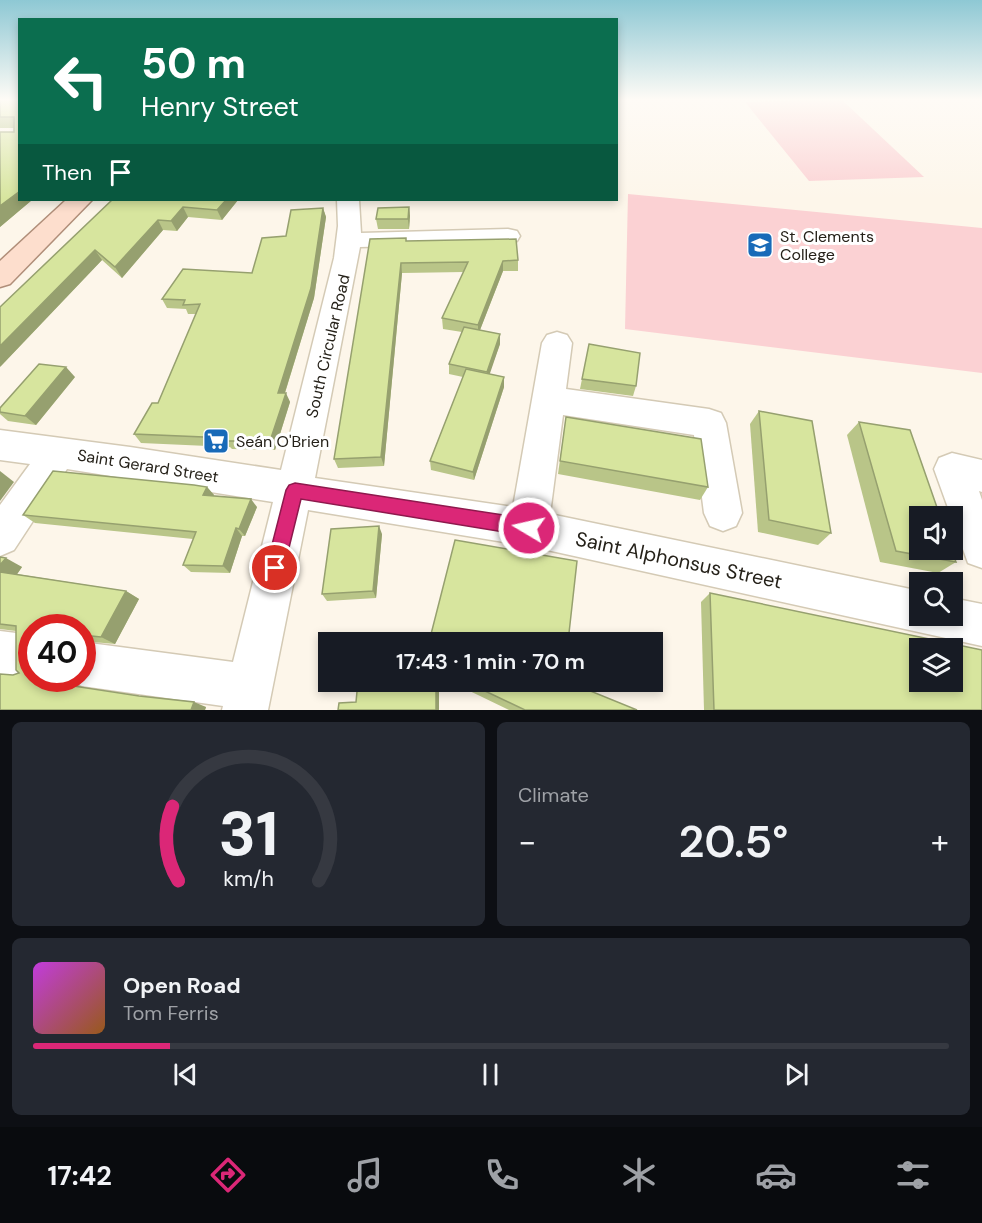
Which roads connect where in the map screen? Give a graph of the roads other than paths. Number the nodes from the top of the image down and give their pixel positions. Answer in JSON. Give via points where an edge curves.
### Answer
{"nodes":[{"id":1,"x":79,"y":201,"type":"edge"},
{"id":2,"x":348,"y":201,"type":"edge"},
{"id":3,"x":508,"y":236,"type":"dead end"},
{"id":4,"x":349,"y":240,"type":"junction"},
{"id":5,"x":0,"y":277,"type":"edge"},
{"id":6,"x":557,"y":343,"type":"dead end"},
{"id":7,"x":549,"y":400,"type":"junction"},
{"id":8,"x":0,"y":445,"type":"edge"},
{"id":9,"x":59,"y":452,"type":"junction"},
{"id":10,"x":982,"y":476,"type":"edge"},
{"id":11,"x":295,"y":490,"type":"junction"},
{"id":12,"x":723,"y":513,"type":"dead end"},
{"id":13,"x":529,"y":528,"type":"junction"},
{"id":14,"x":0,"y":537,"type":"edge"},
{"id":15,"x":982,"y":549,"type":"edge"},
{"id":16,"x":909,"y":610,"type":"edge"},
{"id":17,"x":963,"y":622,"type":"edge"},
{"id":18,"x":982,"y":626,"type":"edge"},
{"id":19,"x":0,"y":653,"type":"edge"},
{"id":20,"x":18,"y":655,"type":"edge"},
{"id":21,"x":96,"y":667,"type":"edge"},
{"id":22,"x":247,"y":699,"type":"edge"}],
"edges":[{"from":1,"to":5,"type":"main road"},
{"from":2,"to":4,"type":"street","name":"South Circular Road"},
{"from":3,"to":4,"type":"street"},
{"from":4,"to":11,"type":"street","name":"South Circular Road"},
{"from":6,"to":7,"type":"street"},
{"from":7,"to":12,"type":"street","via":[[709,423]]},
{"from":7,"to":13,"type":"street"},
{"from":8,"to":9,"type":"street","name":"Saint Gerard Street"},
{"from":9,"to":11,"type":"street","name":"Saint Gerard Street"},
{"from":9,"to":14,"type":"street"},
{"from":10,"to":15,"type":"street","via":[[952,469]]},
{"from":11,"to":13,"type":"street","name":"Saint Alphonsus Street"},
{"from":11,"to":22,"type":"street","name":"South Circular Road"},
{"from":13,"to":16,"type":"street","name":"Saint Alphonsus Street"},
{"from":17,"to":18,"type":"street"},
{"from":19,"to":20,"type":"street"},
{"from":21,"to":22,"type":"street"}]}
